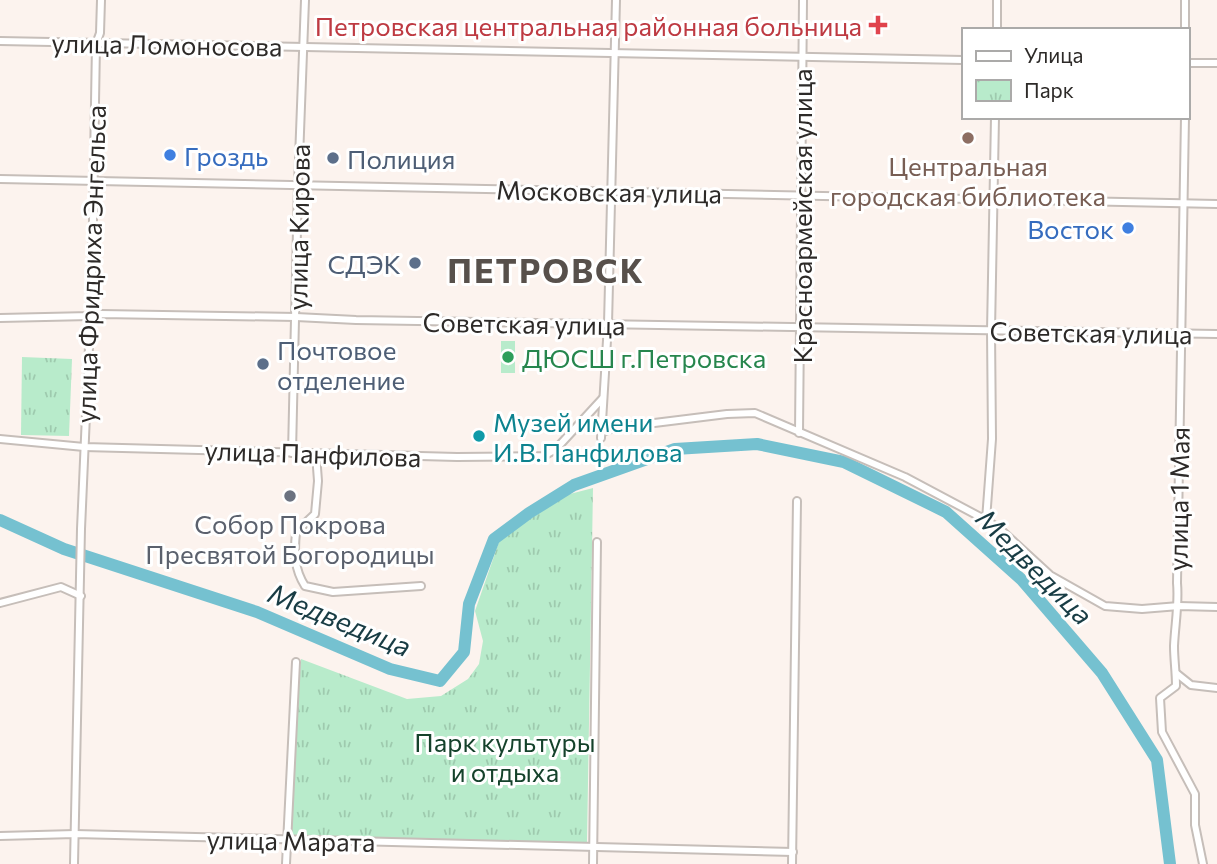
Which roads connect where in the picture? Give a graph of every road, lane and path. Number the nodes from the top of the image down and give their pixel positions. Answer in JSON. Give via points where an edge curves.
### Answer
{"nodes":[{"id":1,"x":102,"y":0,"type":"edge"},
{"id":2,"x":304,"y":0,"type":"edge"},
{"id":3,"x":616,"y":0,"type":"edge"},
{"id":4,"x":803,"y":0,"type":"edge"},
{"id":5,"x":997,"y":0,"type":"edge"},
{"id":6,"x":1185,"y":0,"type":"edge"},
{"id":7,"x":997,"y":28,"type":"edge"},
{"id":8,"x":1185,"y":28,"type":"edge"},
{"id":9,"x":0,"y":41,"type":"edge"},
{"id":10,"x":96,"y":44,"type":"junction"},
{"id":11,"x":304,"y":46,"type":"junction"},
{"id":12,"x":615,"y":52,"type":"junction"},
{"id":13,"x":803,"y":56,"type":"junction"},
{"id":14,"x":962,"y":60,"type":"edge"},
{"id":15,"x":1189,"y":63,"type":"edge"},
{"id":16,"x":1217,"y":63,"type":"edge"},
{"id":17,"x":995,"y":119,"type":"edge"},
{"id":18,"x":1185,"y":119,"type":"edge"},
{"id":19,"x":0,"y":179,"type":"edge"},
{"id":20,"x":93,"y":181,"type":"junction"},
{"id":21,"x":298,"y":185,"type":"junction"},
{"id":22,"x":610,"y":191,"type":"junction"},
{"id":23,"x":802,"y":194,"type":"junction"},
{"id":24,"x":994,"y":198,"type":"junction"},
{"id":25,"x":1184,"y":203,"type":"junction"},
{"id":26,"x":1217,"y":204,"type":"edge"},
{"id":27,"x":90,"y":316,"type":"junction"},
{"id":28,"x":296,"y":317,"type":"junction"},
{"id":29,"x":0,"y":318,"type":"edge"},
{"id":30,"x":608,"y":324,"type":"junction"},
{"id":31,"x":799,"y":327,"type":"junction"},
{"id":32,"x":991,"y":331,"type":"junction"},
{"id":33,"x":1181,"y":333,"type":"junction"},
{"id":34,"x":1217,"y":334,"type":"edge"},
{"id":35,"x":603,"y":398,"type":"junction"},
{"id":36,"x":799,"y":433,"type":"junction"},
{"id":37,"x":0,"y":439,"type":"edge"},
{"id":38,"x":84,"y":447,"type":"junction"},
{"id":39,"x":292,"y":453,"type":"junction"},
{"id":40,"x":316,"y":454,"type":"junction"},
{"id":41,"x":797,"y":501,"type":"dead end"},
{"id":42,"x":986,"y":520,"type":"junction"},
{"id":43,"x":597,"y":542,"type":"dead end"},
{"id":44,"x":421,"y":586,"type":"dead end"},
{"id":45,"x":81,"y":594,"type":"junction"},
{"id":46,"x":0,"y":603,"type":"edge"},
{"id":47,"x":1179,"y":606,"type":"junction"},
{"id":48,"x":1217,"y":607,"type":"edge"},
{"id":49,"x":296,"y":662,"type":"dead end"},
{"id":50,"x":1176,"y":673,"type":"junction"},
{"id":51,"x":1217,"y":688,"type":"edge"},
{"id":52,"x":75,"y":834,"type":"junction"},
{"id":53,"x":0,"y":836,"type":"edge"},
{"id":54,"x":286,"y":841,"type":"junction"},
{"id":55,"x":593,"y":848,"type":"junction"},
{"id":56,"x":793,"y":852,"type":"junction"},
{"id":57,"x":74,"y":864,"type":"edge"},
{"id":58,"x":286,"y":864,"type":"edge"},
{"id":59,"x":593,"y":864,"type":"edge"},
{"id":60,"x":792,"y":864,"type":"edge"},
{"id":61,"x":1203,"y":864,"type":"edge"}],
"edges":[{"from":1,"to":10,"type":"street","name":"улица Фридриха Энгельса"},
{"from":2,"to":11,"type":"street","name":"улица Кирова"},
{"from":3,"to":12,"type":"street"},
{"from":4,"to":13,"type":"street","name":"Красноармейская улица"},
{"from":5,"to":7,"type":"street"},
{"from":6,"to":8,"type":"street"},
{"from":9,"to":10,"type":"street","name":"улица Ломоносова"},
{"from":10,"to":11,"type":"street","name":"улица Ломоносова"},
{"from":10,"to":20,"type":"street","name":"улица Фридриха Энгельса"},
{"from":11,"to":12,"type":"street","name":"улица Ломоносова"},
{"from":11,"to":21,"type":"street","name":"улица Кирова"},
{"from":12,"to":13,"type":"street","name":"улица Ломоносова"},
{"from":12,"to":22,"type":"street"},
{"from":13,"to":14,"type":"street","name":"улица Ломоносова"},
{"from":13,"to":23,"type":"street","name":"Красноармейская улица"},
{"from":15,"to":16,"type":"street"},
{"from":17,"to":24,"type":"street"},
{"from":18,"to":25,"type":"street","name":"улица 1 Мая"},
{"from":19,"to":20,"type":"street","name":"Московская улица"},
{"from":20,"to":21,"type":"street","name":"Московская улица"},
{"from":20,"to":27,"type":"street","name":"улица Фридриха Энгельса"},
{"from":21,"to":22,"type":"street","name":"Московская улица"},
{"from":21,"to":28,"type":"street","name":"улица Кирова"},
{"from":22,"to":23,"type":"street","name":"Московская улица"},
{"from":22,"to":30,"type":"street"},
{"from":23,"to":24,"type":"street","name":"Московская улица"},
{"from":23,"to":31,"type":"street","name":"Красноармейская улица"},
{"from":24,"to":25,"type":"street","name":"Московская улица"},
{"from":24,"to":32,"type":"street"},
{"from":25,"to":26,"type":"street","name":"Московская улица"},
{"from":25,"to":33,"type":"street","name":"улица 1 Мая"},
{"from":27,"to":28,"type":"street","name":"Советская улица"},
{"from":27,"to":29,"type":"street","name":"Советская улица"},
{"from":27,"to":38,"type":"street","name":"улица Фридриха Энгельса"},
{"from":28,"to":30,"type":"street","name":"Советская улица"},
{"from":28,"to":39,"type":"street","name":"улица Кирова"},
{"from":30,"to":31,"type":"street","name":"Советская улица"},
{"from":30,"to":35,"type":"street"},
{"from":31,"to":32,"type":"street","name":"Советская улица"},
{"from":31,"to":36,"type":"street","name":"Красноармейская улица"},
{"from":32,"to":33,"type":"street","name":"Советская улица"},
{"from":32,"to":42,"type":"street","via":[[992,439]]},
{"from":33,"to":34,"type":"street","name":"Советская улица"},
{"from":33,"to":47,"type":"street","name":"улица 1 Мая"},
{"from":35,"to":36,"type":"street","via":[[602,435],[614,428],[755,413]]},
{"from":35,"to":40,"type":"street","name":"улица Панфилова","via":[[544,456]]},
{"from":36,"to":42,"type":"street","via":[[905,477]]},
{"from":37,"to":38,"type":"street","name":"улица Панфилова"},
{"from":38,"to":39,"type":"street","name":"улица Панфилова"},
{"from":38,"to":45,"type":"street","name":"улица Фридриха Энгельса"},
{"from":39,"to":40,"type":"street","name":"улица Панфилова"},
{"from":40,"to":44,"type":"street","via":[[315,514],[296,532],[294,550],[305,586],[333,592]]},
{"from":41,"to":56,"type":"street"},
{"from":42,"to":47,"type":"street","via":[[1050,575],[1105,606]]},
{"from":43,"to":55,"type":"street"},
{"from":45,"to":46,"type":"street","via":[[61,587]]},
{"from":45,"to":52,"type":"street"},
{"from":47,"to":48,"type":"street"},
{"from":47,"to":50,"type":"street","name":"улица 1 Мая"},
{"from":49,"to":54,"type":"street"},
{"from":50,"to":51,"type":"street","via":[[1191,685]]},
{"from":50,"to":61,"type":"street","via":[[1175,686],[1160,698],[1161,732],[1195,794],[1195,825]]},
{"from":52,"to":53,"type":"street","name":"улица Марата"},
{"from":52,"to":54,"type":"street","name":"улица Марата"},
{"from":52,"to":57,"type":"street"},
{"from":54,"to":55,"type":"street","name":"улица Марата"},
{"from":54,"to":58,"type":"street"},
{"from":55,"to":56,"type":"street","name":"улица Марата"},
{"from":55,"to":59,"type":"street"},
{"from":56,"to":60,"type":"street"}]}
